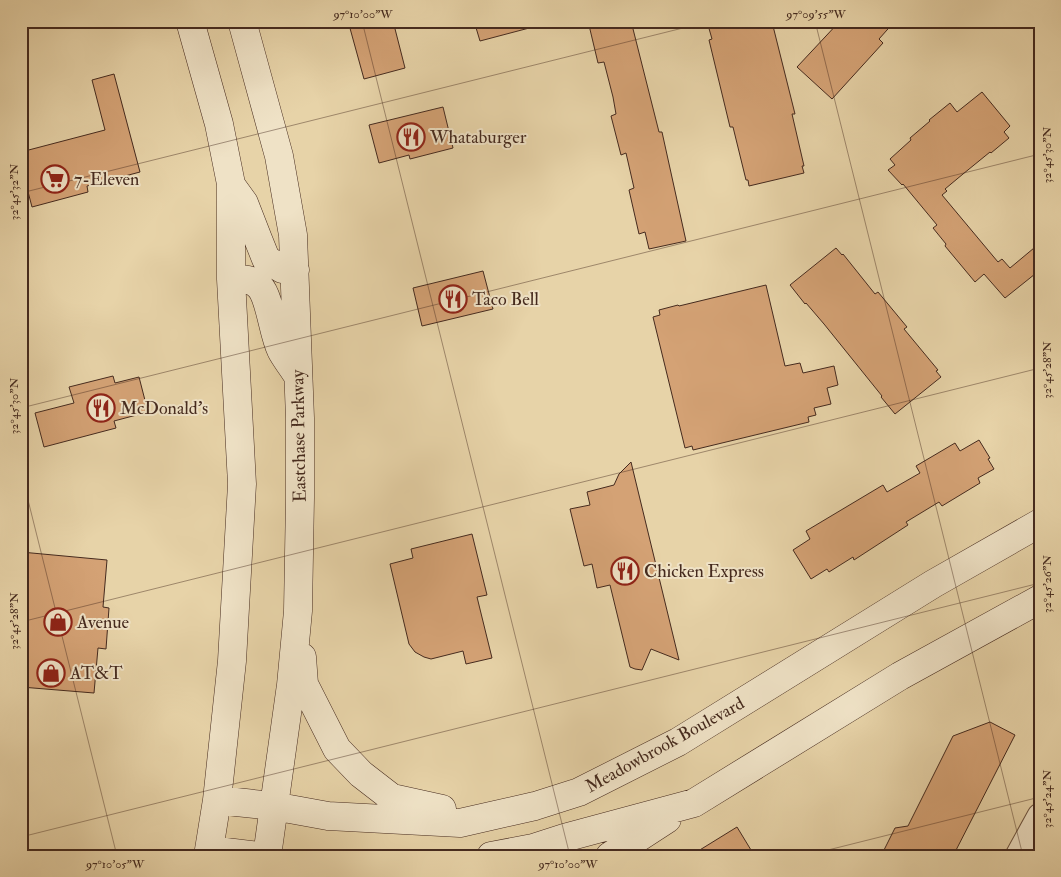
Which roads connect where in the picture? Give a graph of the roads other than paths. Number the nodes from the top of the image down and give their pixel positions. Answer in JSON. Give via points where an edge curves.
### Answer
{"nodes":[{"id":1,"x":190,"y":21,"type":"edge"},
{"id":2,"x":242,"y":21,"type":"edge"},
{"id":3,"x":231,"y":184,"type":"junction"},
{"id":4,"x":294,"y":270,"type":"junction"},
{"id":5,"x":231,"y":279,"type":"junction"},
{"id":6,"x":298,"y":376,"type":"junction"},
{"id":7,"x":1040,"y":523,"type":"edge"},
{"id":8,"x":1040,"y":599,"type":"edge"},
{"id":9,"x":298,"y":611,"type":"junction"},
{"id":10,"x":216,"y":800,"type":"junction"},
{"id":11,"x":694,"y":802,"type":"junction"},
{"id":12,"x":273,"y":806,"type":"junction"},
{"id":13,"x":1040,"y":816,"type":"edge"},
{"id":14,"x":482,"y":818,"type":"junction"},
{"id":15,"x":208,"y":853,"type":"edge"},
{"id":16,"x":260,"y":856,"type":"edge"},
{"id":17,"x":267,"y":856,"type":"edge"},
{"id":18,"x":490,"y":856,"type":"edge"},
{"id":19,"x":610,"y":856,"type":"edge"},
{"id":20,"x":1018,"y":856,"type":"edge"}],
"edges":[{"from":1,"to":3,"type":"main road","via":[[219,124]]},
{"from":2,"to":4,"type":"main road","name":"Eastchase Parkway","via":[[279,156],[293,235]]},
{"from":3,"to":4,"type":"main road","via":[[244,203],[266,259],[282,269]]},
{"from":3,"to":5,"type":"main road"},
{"from":4,"to":6,"type":"main road","name":"Eastchase Parkway"},
{"from":5,"to":6,"type":"main road","via":[[251,280],[260,287],[281,350]]},
{"from":5,"to":10,"type":"main road","via":[[242,484],[232,661]]},
{"from":6,"to":9,"type":"main road","name":"Eastchase Parkway"},
{"from":7,"to":14,"type":"main road","name":"Meadowbrook Boulevard","via":[[933,584],[678,742],[579,792]]},
{"from":8,"to":11,"type":"main road","via":[[900,676]]},
{"from":9,"to":12,"type":"main road","name":"Eastchase Parkway"},
{"from":9,"to":14,"type":"main road","via":[[304,684],[337,749],[361,774],[392,798]]},
{"from":10,"to":12,"type":"main road","name":"Meadowbrook Boulevard"},
{"from":10,"to":15,"type":"main road"},
{"from":11,"to":18,"type":"main road","via":[[533,848]]},
{"from":11,"to":19,"type":"main road"},
{"from":12,"to":14,"type":"main road","name":"Meadowbrook Boulevard","via":[[328,816],[460,822]]},
{"from":12,"to":17,"type":"main road","name":"Eastchase Parkway"},
{"from":13,"to":20,"type":"street"},
{"from":15,"to":16,"type":"main road"}]}
